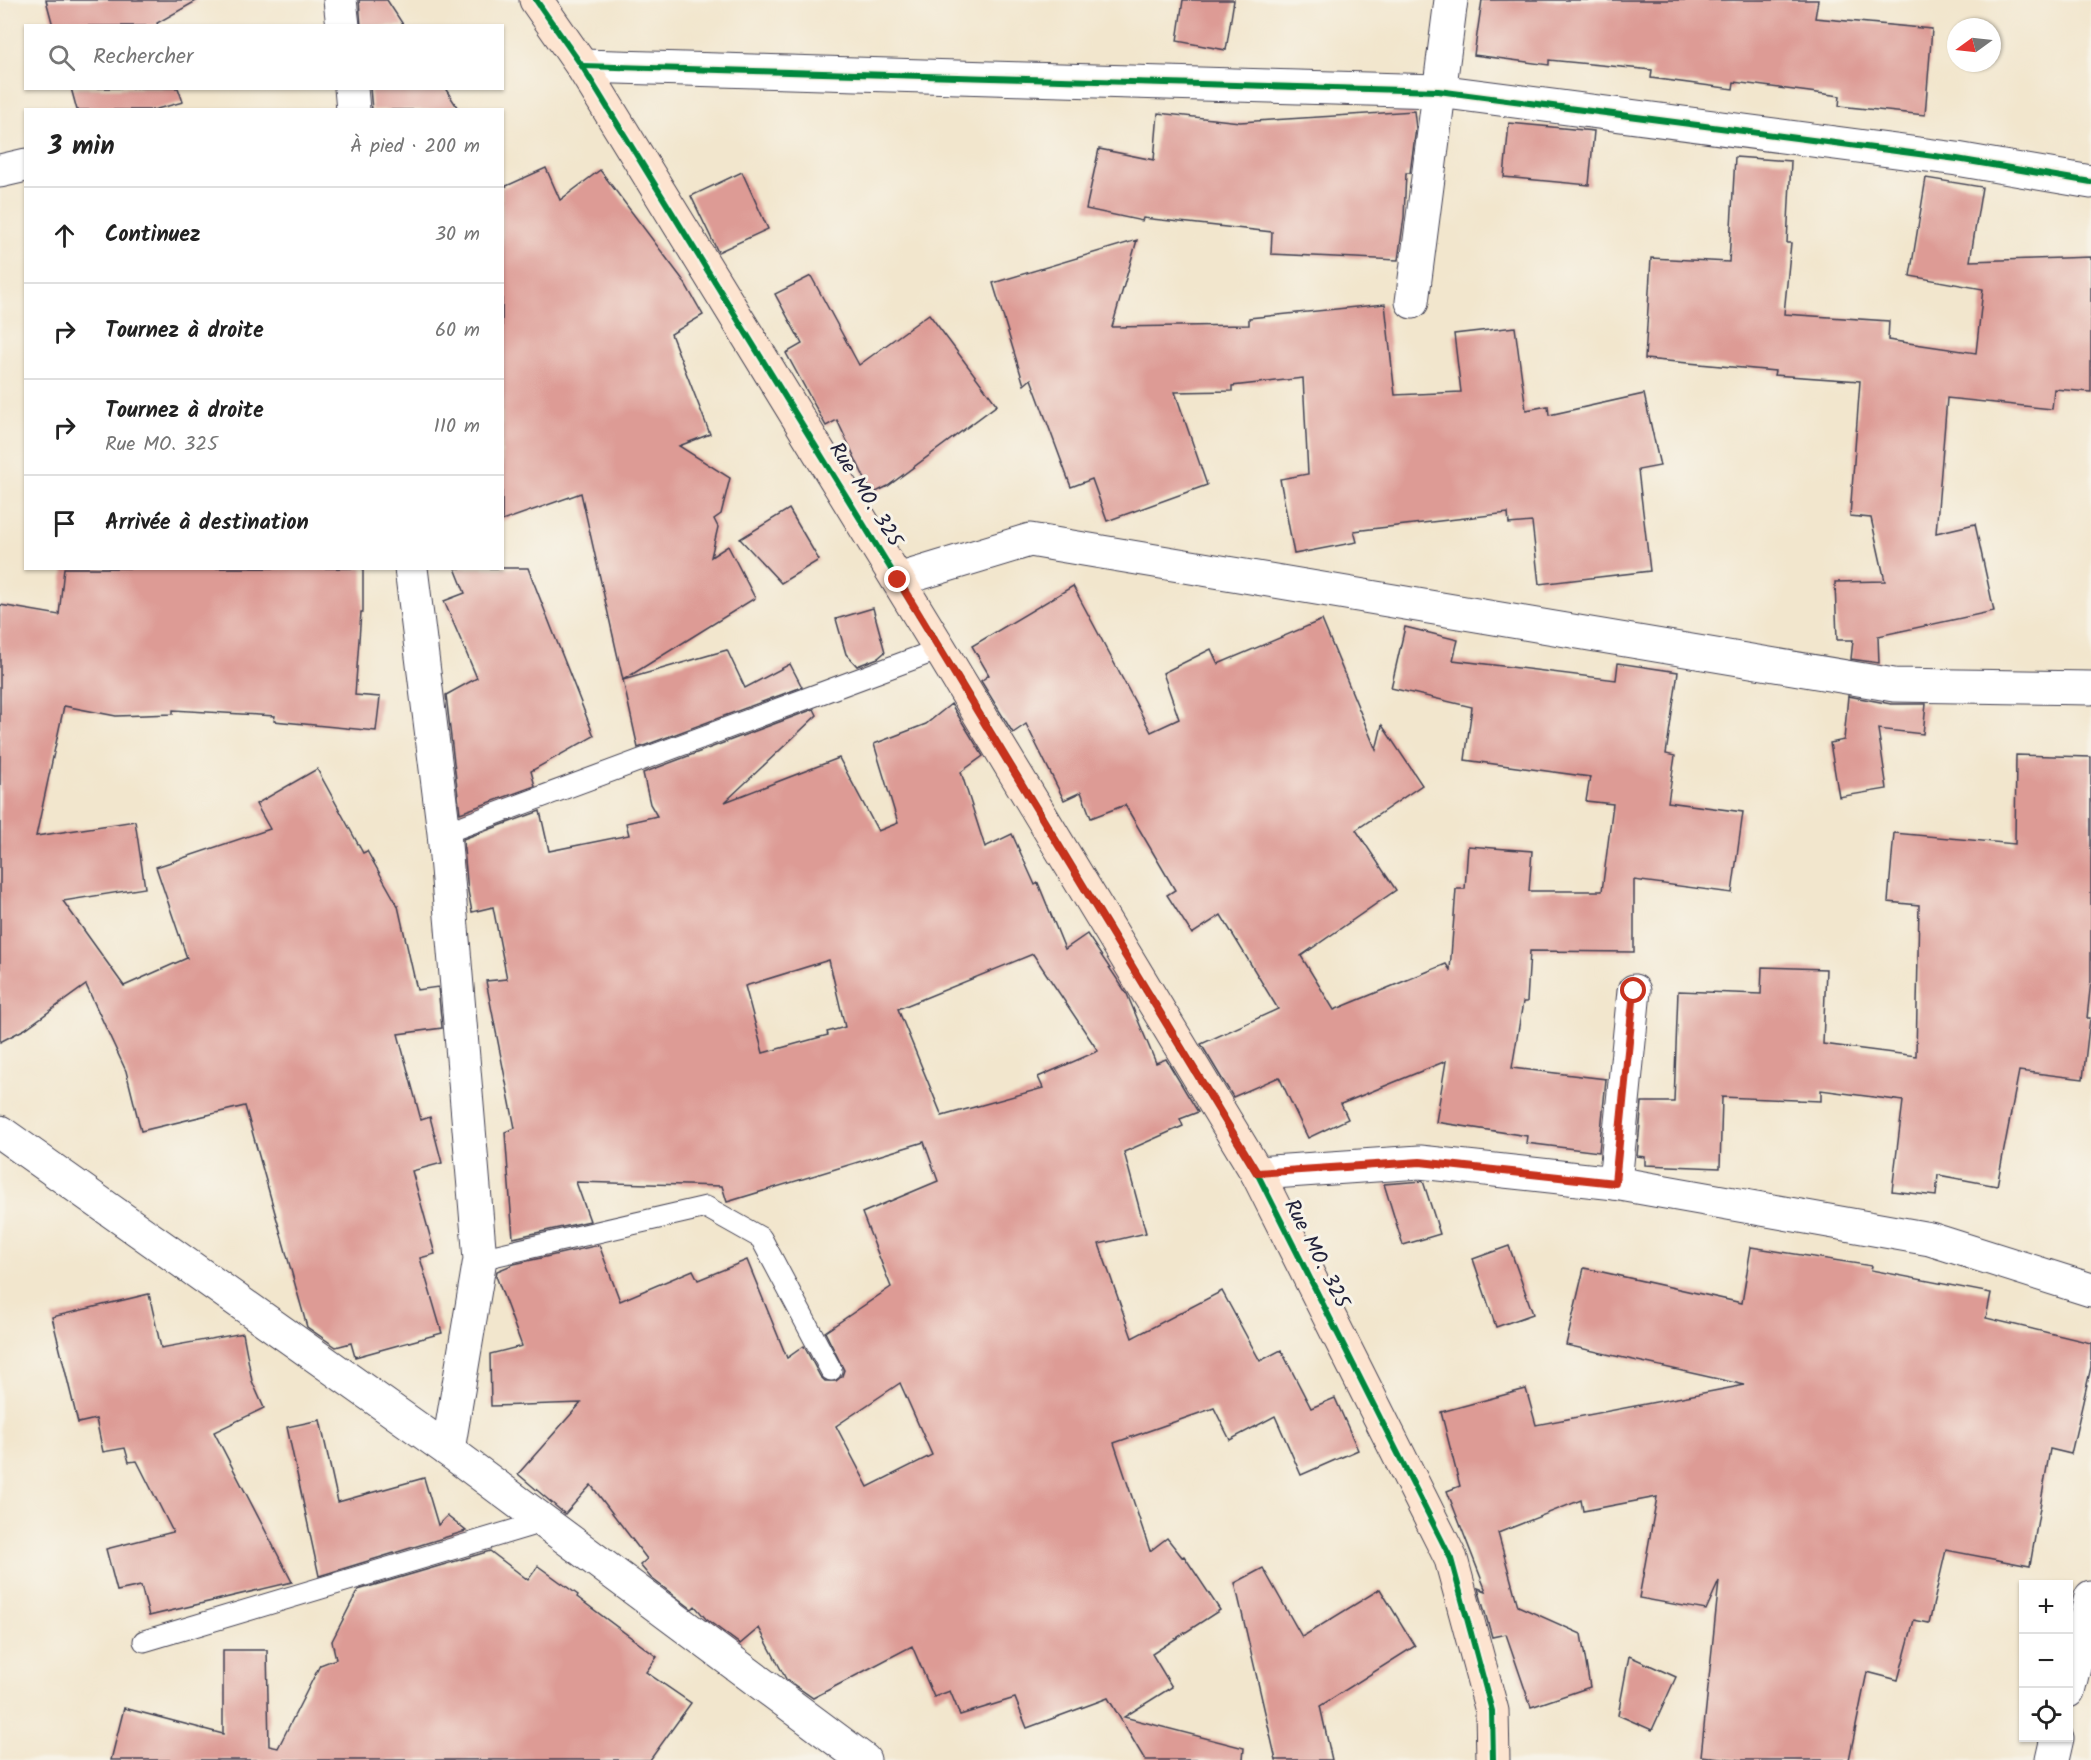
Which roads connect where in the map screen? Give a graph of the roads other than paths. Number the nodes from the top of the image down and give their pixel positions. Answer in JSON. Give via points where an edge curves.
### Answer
{"nodes":[{"id":1,"x":340,"y":0,"type":"edge"},
{"id":2,"x":536,"y":0,"type":"edge"},
{"id":3,"x":1450,"y":0,"type":"edge"},
{"id":4,"x":343,"y":24,"type":"edge"},
{"id":5,"x":582,"y":66,"type":"junction"},
{"id":6,"x":351,"y":90,"type":"edge"},
{"id":7,"x":1438,"y":91,"type":"junction"},
{"id":8,"x":353,"y":108,"type":"edge"},
{"id":9,"x":24,"y":165,"type":"edge"},
{"id":10,"x":0,"y":171,"type":"edge"},
{"id":11,"x":2091,"y":182,"type":"edge"},
{"id":12,"x":1412,"y":303,"type":"dead end"},
{"id":13,"x":411,"y":570,"type":"edge"},
{"id":14,"x":898,"y":580,"type":"junction"},
{"id":15,"x":940,"y":649,"type":"junction"},
{"id":16,"x":2091,"y":688,"type":"edge"},
{"id":17,"x":444,"y":833,"type":"junction"},
{"id":18,"x":1634,"y":991,"type":"dead end"},
{"id":19,"x":0,"y":1132,"type":"edge"},
{"id":20,"x":1257,"y":1173,"type":"junction"},
{"id":21,"x":1615,"y":1183,"type":"junction"},
{"id":22,"x":480,"y":1259,"type":"junction"},
{"id":23,"x":2091,"y":1290,"type":"edge"},
{"id":24,"x":831,"y":1370,"type":"dead end"},
{"id":25,"x":448,"y":1450,"type":"junction"},
{"id":26,"x":542,"y":1522,"type":"junction"},
{"id":27,"x":2091,"y":1597,"type":"edge"},
{"id":28,"x":144,"y":1641,"type":"dead end"},
{"id":29,"x":2069,"y":1688,"type":"edge"},
{"id":30,"x":2056,"y":1742,"type":"edge"},
{"id":31,"x":864,"y":1760,"type":"edge"},
{"id":32,"x":1494,"y":1760,"type":"edge"},
{"id":33,"x":2052,"y":1760,"type":"edge"}],
"edges":[{"from":1,"to":4,"type":"street"},
{"from":2,"to":5,"type":"street","name":"Rue MO. 325"},
{"from":3,"to":7,"type":"street"},
{"from":5,"to":7,"type":"street"},
{"from":5,"to":14,"type":"street","name":"Rue MO. 325"},
{"from":6,"to":8,"type":"street"},
{"from":7,"to":11,"type":"street","via":[[1957,159]]},
{"from":7,"to":12,"type":"street"},
{"from":9,"to":10,"type":"street"},
{"from":13,"to":17,"type":"street"},
{"from":14,"to":15,"type":"street","name":"Rue MO. 325"},
{"from":14,"to":16,"type":"street","via":[[1030,540],[1894,685]]},
{"from":15,"to":17,"type":"lane"},
{"from":15,"to":20,"type":"street","name":"Rue MO. 325"},
{"from":17,"to":22,"type":"street"},
{"from":18,"to":21,"type":"street"},
{"from":19,"to":25,"type":"street"},
{"from":20,"to":21,"type":"street","via":[[1420,1162]]},
{"from":20,"to":32,"type":"street","name":"Rue MO. 325","via":[[1451,1559],[1492,1711]]},
{"from":21,"to":23,"type":"street","via":[[1930,1239]]},
{"from":22,"to":24,"type":"lane","via":[[706,1207],[761,1238]]},
{"from":22,"to":25,"type":"street"},
{"from":25,"to":26,"type":"street"},
{"from":26,"to":28,"type":"lane"},
{"from":26,"to":31,"type":"street"},
{"from":27,"to":29,"type":"street"},
{"from":30,"to":33,"type":"street"}]}
